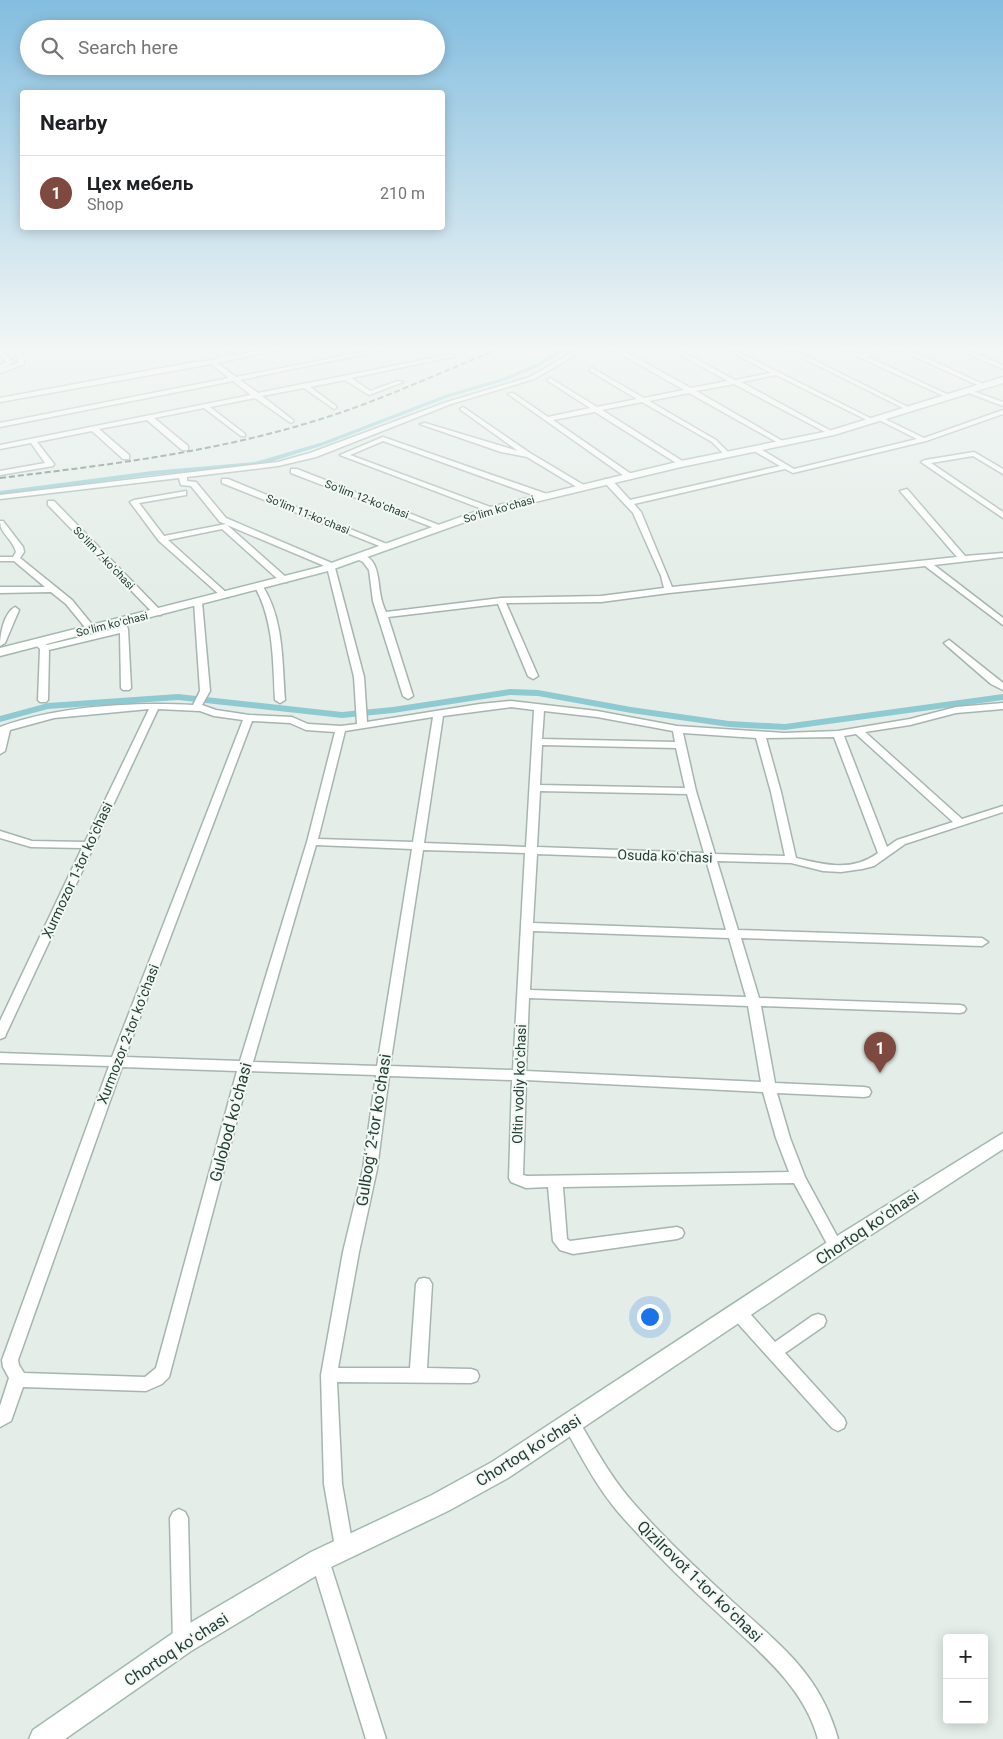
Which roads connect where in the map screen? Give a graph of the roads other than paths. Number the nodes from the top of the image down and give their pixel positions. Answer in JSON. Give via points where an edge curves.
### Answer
{"nodes":[{"id":1,"x":87,"y":429,"type":"edge"},
{"id":2,"x":94,"y":429,"type":"edge"},
{"id":3,"x":163,"y":429,"type":"edge"},
{"id":4,"x":235,"y":429,"type":"edge"},
{"id":5,"x":381,"y":429,"type":"edge"},
{"id":6,"x":439,"y":429,"type":"edge"},
{"id":7,"x":493,"y":429,"type":"edge"},
{"id":8,"x":562,"y":429,"type":"edge"},
{"id":9,"x":627,"y":429,"type":"edge"},
{"id":10,"x":693,"y":429,"type":"edge"},
{"id":11,"x":758,"y":429,"type":"edge"},
{"id":12,"x":824,"y":429,"type":"edge"},
{"id":13,"x":845,"y":429,"type":"edge"},
{"id":14,"x":899,"y":429,"type":"edge"},
{"id":15,"x":955,"y":429,"type":"edge"},
{"id":16,"x":831,"y":433,"type":"junction"},
{"id":17,"x":243,"y":435,"type":"dead end"},
{"id":18,"x":32,"y":440,"type":"junction"},
{"id":19,"x":924,"y":440,"type":"junction"},
{"id":20,"x":784,"y":444,"type":"junction"},
{"id":21,"x":0,"y":447,"type":"edge"},
{"id":22,"x":185,"y":448,"type":"dead end"},
{"id":23,"x":757,"y":449,"type":"junction"},
{"id":24,"x":727,"y":454,"type":"junction"},
{"id":25,"x":529,"y":455,"type":"junction"},
{"id":26,"x":126,"y":458,"type":"dead end"},
{"id":27,"x":681,"y":464,"type":"junction"},
{"id":28,"x":785,"y":467,"type":"junction"},
{"id":29,"x":294,"y":471,"type":"dead end"},
{"id":30,"x":1003,"y":472,"type":"edge"},
{"id":31,"x":0,"y":473,"type":"edge"},
{"id":32,"x":630,"y":476,"type":"junction"},
{"id":33,"x":183,"y":477,"type":"junction"},
{"id":34,"x":226,"y":481,"type":"dead end"},
{"id":35,"x":608,"y":481,"type":"junction"},
{"id":36,"x":583,"y":487,"type":"junction"},
{"id":37,"x":904,"y":491,"type":"dead end"},
{"id":38,"x":183,"y":493,"type":"dead end"},
{"id":39,"x":544,"y":496,"type":"junction"},
{"id":40,"x":0,"y":497,"type":"edge"},
{"id":41,"x":51,"y":503,"type":"dead end"},
{"id":42,"x":628,"y":503,"type":"junction"},
{"id":43,"x":490,"y":510,"type":"junction"},
{"id":44,"x":1003,"y":516,"type":"edge"},
{"id":45,"x":0,"y":523,"type":"edge"},
{"id":46,"x":224,"y":523,"type":"junction"},
{"id":47,"x":440,"y":528,"type":"junction"},
{"id":48,"x":162,"y":539,"type":"junction"},
{"id":49,"x":390,"y":547,"type":"junction"},
{"id":50,"x":1003,"y":555,"type":"edge"},
{"id":51,"x":360,"y":557,"type":"junction"},
{"id":52,"x":990,"y":557,"type":"junction"},
{"id":53,"x":0,"y":559,"type":"edge"},
{"id":54,"x":16,"y":559,"type":"junction"},
{"id":55,"x":964,"y":560,"type":"junction"},
{"id":56,"x":928,"y":564,"type":"junction"},
{"id":57,"x":331,"y":566,"type":"junction"},
{"id":58,"x":1003,"y":566,"type":"edge"},
{"id":59,"x":284,"y":580,"type":"junction"},
{"id":60,"x":259,"y":587,"type":"junction"},
{"id":61,"x":53,"y":589,"type":"junction"},
{"id":62,"x":0,"y":590,"type":"edge"},
{"id":63,"x":669,"y":590,"type":"junction"},
{"id":64,"x":225,"y":595,"type":"junction"},
{"id":65,"x":501,"y":601,"type":"junction"},
{"id":66,"x":198,"y":602,"type":"junction"},
{"id":67,"x":15,"y":610,"type":"dead end"},
{"id":68,"x":158,"y":613,"type":"junction"},
{"id":69,"x":383,"y":614,"type":"junction"},
{"id":70,"x":1003,"y":622,"type":"edge"},
{"id":71,"x":123,"y":626,"type":"junction"},
{"id":72,"x":91,"y":629,"type":"junction"},
{"id":73,"x":0,"y":643,"type":"edge"},
{"id":74,"x":949,"y":643,"type":"dead end"},
{"id":75,"x":42,"y":645,"type":"junction"},
{"id":76,"x":0,"y":652,"type":"edge"},
{"id":77,"x":533,"y":676,"type":"dead end"},
{"id":78,"x":1003,"y":687,"type":"edge"},
{"id":79,"x":126,"y":688,"type":"dead end"},
{"id":80,"x":408,"y":696,"type":"dead end"},
{"id":81,"x":44,"y":700,"type":"dead end"},
{"id":82,"x":280,"y":700,"type":"dead end"},
{"id":83,"x":198,"y":704,"type":"junction"},
{"id":84,"x":154,"y":706,"type":"junction"},
{"id":85,"x":1003,"y":706,"type":"edge"},
{"id":86,"x":540,"y":707,"type":"junction"},
{"id":87,"x":439,"y":713,"type":"junction"},
{"id":88,"x":249,"y":718,"type":"junction"},
{"id":89,"x":362,"y":725,"type":"junction"},
{"id":90,"x":3,"y":729,"type":"edge"},
{"id":91,"x":341,"y":729,"type":"junction"},
{"id":92,"x":677,"y":729,"type":"junction"},
{"id":93,"x":858,"y":732,"type":"junction"},
{"id":94,"x":838,"y":734,"type":"junction"},
{"id":95,"x":760,"y":735,"type":"junction"},
{"id":96,"x":538,"y":742,"type":"junction"},
{"id":97,"x":681,"y":745,"type":"junction"},
{"id":98,"x":0,"y":751,"type":"edge"},
{"id":99,"x":535,"y":788,"type":"junction"},
{"id":100,"x":691,"y":791,"type":"junction"},
{"id":101,"x":1003,"y":809,"type":"edge"},
{"id":102,"x":961,"y":823,"type":"junction"},
{"id":103,"x":0,"y":834,"type":"edge"},
{"id":104,"x":312,"y":842,"type":"junction"},
{"id":105,"x":88,"y":845,"type":"junction"},
{"id":106,"x":418,"y":846,"type":"junction"},
{"id":107,"x":531,"y":850,"type":"junction"},
{"id":108,"x":884,"y":854,"type":"junction"},
{"id":109,"x":712,"y":857,"type":"junction"},
{"id":110,"x":791,"y":860,"type":"junction"},
{"id":111,"x":527,"y":927,"type":"junction"},
{"id":112,"x":735,"y":935,"type":"junction"},
{"id":113,"x":982,"y":942,"type":"dead end"},
{"id":114,"x":523,"y":994,"type":"junction"},
{"id":115,"x":754,"y":1002,"type":"junction"},
{"id":116,"x":960,"y":1009,"type":"dead end"},
{"id":117,"x":0,"y":1034,"type":"edge"},
{"id":118,"x":0,"y":1058,"type":"edge"},
{"id":119,"x":116,"y":1062,"type":"junction"},
{"id":120,"x":245,"y":1066,"type":"junction"},
{"id":121,"x":383,"y":1071,"type":"junction"},
{"id":122,"x":519,"y":1076,"type":"junction"},
{"id":123,"x":769,"y":1089,"type":"junction"},
{"id":124,"x":864,"y":1092,"type":"dead end"},
{"id":125,"x":1003,"y":1140,"type":"edge"},
{"id":126,"x":798,"y":1177,"type":"junction"},
{"id":127,"x":555,"y":1181,"type":"junction"},
{"id":128,"x":677,"y":1233,"type":"dead end"},
{"id":129,"x":836,"y":1247,"type":"junction"},
{"id":130,"x":424,"y":1284,"type":"dead end"},
{"id":131,"x":739,"y":1313,"type":"junction"},
{"id":132,"x":818,"y":1321,"type":"dead end"},
{"id":133,"x":6,"y":1352,"type":"edge"},
{"id":134,"x":774,"y":1352,"type":"junction"},
{"id":135,"x":329,"y":1375,"type":"junction"},
{"id":136,"x":418,"y":1376,"type":"junction"},
{"id":137,"x":471,"y":1376,"type":"dead end"},
{"id":138,"x":16,"y":1380,"type":"junction"},
{"id":139,"x":0,"y":1419,"type":"edge"},
{"id":140,"x":571,"y":1423,"type":"junction"},
{"id":141,"x":838,"y":1423,"type":"dead end"},
{"id":142,"x":179,"y":1518,"type":"dead end"},
{"id":143,"x":344,"y":1547,"type":"junction"},
{"id":144,"x":320,"y":1560,"type":"junction"},
{"id":145,"x":182,"y":1642,"type":"junction"},
{"id":146,"x":42,"y":1739,"type":"edge"},
{"id":147,"x":376,"y":1739,"type":"edge"},
{"id":148,"x":828,"y":1739,"type":"edge"}],
"edges":[{"from":1,"to":18,"type":"street"},
{"from":2,"to":26,"type":"street"},
{"from":3,"to":22,"type":"street"},
{"from":4,"to":17,"type":"street"},
{"from":5,"to":33,"type":"street","via":[[313,455],[263,467]]},
{"from":6,"to":25,"type":"street"},
{"from":7,"to":25,"type":"street"},
{"from":8,"to":32,"type":"street"},
{"from":9,"to":27,"type":"street"},
{"from":10,"to":24,"type":"street","via":[[714,441]]},
{"from":11,"to":20,"type":"street"},
{"from":12,"to":16,"type":"street"},
{"from":13,"to":16,"type":"street","name":"Soʻlim koʻchasi"},
{"from":14,"to":19,"type":"street"},
{"from":15,"to":19,"type":"street"},
{"from":16,"to":20,"type":"street","name":"Soʻlim koʻchasi"},
{"from":18,"to":21,"type":"street"},
{"from":18,"to":31,"type":"street","via":[[50,464]]},
{"from":19,"to":28,"type":"street","via":[[793,471]]},
{"from":20,"to":23,"type":"street","name":"Soʻlim koʻchasi"},
{"from":23,"to":24,"type":"street","name":"Soʻlim koʻchasi"},
{"from":23,"to":28,"type":"street"},
{"from":24,"to":27,"type":"street","name":"Soʻlim koʻchasi"},
{"from":25,"to":36,"type":"street"},
{"from":27,"to":32,"type":"street","name":"Soʻlim koʻchasi"},
{"from":28,"to":42,"type":"street"},
{"from":29,"to":47,"type":"street","name":"Soʻlim 12-koʻchasi"},
{"from":30,"to":44,"type":"street","via":[[974,454],[925,462]]},
{"from":32,"to":35,"type":"street","name":"Soʻlim koʻchasi"},
{"from":33,"to":40,"type":"street"},
{"from":33,"to":46,"type":"street","via":[[184,483],[193,484]]},
{"from":34,"to":49,"type":"street","name":"Soʻlim 11-koʻchasi"},
{"from":35,"to":36,"type":"street","name":"Soʻlim koʻchasi"},
{"from":35,"to":42,"type":"street"},
{"from":36,"to":39,"type":"street","name":"Soʻlim koʻchasi"},
{"from":37,"to":55,"type":"street"},
{"from":38,"to":48,"type":"street","via":[[134,502]]},
{"from":39,"to":43,"type":"street","name":"Soʻlim koʻchasi"},
{"from":39,"to":43,"type":"street","via":[[383,439],[345,454],[345,457]]},
{"from":41,"to":68,"type":"street","name":"Soʻlim 7-koʻchasi"},
{"from":42,"to":63,"type":"street","via":[[644,526]]},
{"from":43,"to":47,"type":"street","name":"Soʻlim koʻchasi"},
{"from":45,"to":54,"type":"street","via":[[19,547]]},
{"from":46,"to":48,"type":"street"},
{"from":46,"to":57,"type":"street"},
{"from":46,"to":59,"type":"street"},
{"from":47,"to":49,"type":"street","name":"Soʻlim koʻchasi"},
{"from":48,"to":64,"type":"street"},
{"from":49,"to":51,"type":"street","name":"Soʻlim koʻchasi"},
{"from":50,"to":52,"type":"street"},
{"from":51,"to":57,"type":"street","name":"Soʻlim koʻchasi"},
{"from":51,"to":69,"type":"street","via":[[368,561],[376,576],[376,598]]},
{"from":52,"to":55,"type":"street"},
{"from":52,"to":58,"type":"street"},
{"from":53,"to":54,"type":"street"},
{"from":54,"to":61,"type":"street"},
{"from":55,"to":56,"type":"street"},
{"from":56,"to":63,"type":"street"},
{"from":56,"to":70,"type":"street"},
{"from":57,"to":59,"type":"street","name":"Soʻlim koʻchasi"},
{"from":57,"to":89,"type":"street","via":[[359,677]]},
{"from":59,"to":60,"type":"street","name":"Soʻlim koʻchasi"},
{"from":60,"to":64,"type":"street","name":"Soʻlim koʻchasi"},
{"from":60,"to":82,"type":"street","via":[[271,611]]},
{"from":61,"to":62,"type":"street"},
{"from":61,"to":72,"type":"street","via":[[69,602]]},
{"from":63,"to":65,"type":"street","via":[[609,598]]},
{"from":64,"to":66,"type":"street","name":"Soʻlim koʻchasi"},
{"from":65,"to":69,"type":"street"},
{"from":65,"to":77,"type":"street"},
{"from":66,"to":68,"type":"street","name":"Soʻlim koʻchasi"},
{"from":66,"to":83,"type":"street","via":[[205,691]]},
{"from":67,"to":73,"type":"street"},
{"from":68,"to":71,"type":"street","name":"Soʻlim koʻchasi"},
{"from":69,"to":80,"type":"street"},
{"from":71,"to":72,"type":"street","name":"Soʻlim koʻchasi"},
{"from":71,"to":75,"type":"street"},
{"from":71,"to":79,"type":"street"},
{"from":72,"to":75,"type":"street","name":"Soʻlim koʻchasi"},
{"from":74,"to":78,"type":"street"},
{"from":75,"to":76,"type":"street","name":"Soʻlim koʻchasi"},
{"from":75,"to":81,"type":"street"},
{"from":83,"to":84,"type":"street"},
{"from":83,"to":88,"type":"street","via":[[214,713]]},
{"from":84,"to":90,"type":"street","via":[[53,715]]},
{"from":84,"to":105,"type":"street","name":"Xurmozor 1-tor koʻchasi"},
{"from":85,"to":93,"type":"street","via":[[956,710]]},
{"from":86,"to":87,"type":"street","via":[[498,705]]},
{"from":86,"to":92,"type":"street"},
{"from":86,"to":96,"type":"street","name":"Oltin vodiy koʻchasi"},
{"from":87,"to":89,"type":"street"},
{"from":87,"to":106,"type":"street","name":"Gulbogʻ 2-tor koʻchasi"},
{"from":88,"to":91,"type":"street","via":[[292,720],[306,727]]},
{"from":88,"to":119,"type":"street","name":"Xurmozor 2-tor koʻchasi"},
{"from":89,"to":91,"type":"street"},
{"from":90,"to":98,"type":"street"},
{"from":91,"to":104,"type":"street","name":"Gulobod koʻchasi"},
{"from":92,"to":95,"type":"street"},
{"from":92,"to":97,"type":"street"},
{"from":93,"to":94,"type":"street"},
{"from":93,"to":102,"type":"street"},
{"from":94,"to":95,"type":"street"},
{"from":94,"to":108,"type":"street"},
{"from":95,"to":110,"type":"street"},
{"from":96,"to":97,"type":"street"},
{"from":96,"to":99,"type":"street","name":"Oltin vodiy koʻchasi"},
{"from":97,"to":100,"type":"street"},
{"from":99,"to":100,"type":"street"},
{"from":99,"to":107,"type":"street","name":"Oltin vodiy koʻchasi"},
{"from":100,"to":109,"type":"street"},
{"from":101,"to":102,"type":"street","name":"Osuda koʻchasi"},
{"from":102,"to":108,"type":"street","name":"Osuda koʻchasi","via":[[901,842]]},
{"from":103,"to":105,"type":"street","via":[[31,844]]},
{"from":104,"to":106,"type":"street","name":"Osuda koʻchasi"},
{"from":104,"to":120,"type":"street","name":"Gulobod koʻchasi"},
{"from":105,"to":117,"type":"street","name":"Xurmozor 1-tor koʻchasi"},
{"from":106,"to":107,"type":"street","name":"Osuda koʻchasi"},
{"from":106,"to":121,"type":"street","name":"Gulbogʻ 2-tor koʻchasi"},
{"from":107,"to":109,"type":"street","name":"Osuda koʻchasi"},
{"from":107,"to":111,"type":"street","name":"Oltin vodiy koʻchasi"},
{"from":108,"to":110,"type":"street","name":"Osuda koʻchasi","via":[[870,864],[852,868],[823,868]]},
{"from":109,"to":110,"type":"street","name":"Osuda koʻchasi"},
{"from":109,"to":112,"type":"street"},
{"from":111,"to":112,"type":"street"},
{"from":111,"to":114,"type":"street","name":"Oltin vodiy koʻchasi"},
{"from":112,"to":113,"type":"street"},
{"from":112,"to":115,"type":"street"},
{"from":114,"to":115,"type":"street"},
{"from":114,"to":122,"type":"street","name":"Oltin vodiy koʻchasi"},
{"from":115,"to":116,"type":"street"},
{"from":115,"to":123,"type":"street"},
{"from":118,"to":119,"type":"street"},
{"from":119,"to":120,"type":"street"},
{"from":119,"to":133,"type":"street","name":"Xurmozor 2-tor koʻchasi"},
{"from":120,"to":121,"type":"street"},
{"from":120,"to":138,"type":"street","name":"Gulobod koʻchasi","via":[[163,1372],[146,1384]]},
{"from":121,"to":122,"type":"street"},
{"from":121,"to":135,"type":"street","name":"Gulbogʻ 2-tor koʻchasi","via":[[370,1170],[351,1252]]},
{"from":122,"to":123,"type":"street"},
{"from":122,"to":127,"type":"street","name":"Oltin vodiy koʻchasi","via":[[516,1178],[526,1182]]},
{"from":123,"to":124,"type":"street"},
{"from":123,"to":126,"type":"street"},
{"from":125,"to":129,"type":"street","name":"Chortoq koʻchasi"},
{"from":126,"to":127,"type":"street","name":"Oltin vodiy koʻchasi"},
{"from":126,"to":129,"type":"street"},
{"from":127,"to":128,"type":"street","via":[[560,1240],[565,1246],[573,1248]]},
{"from":129,"to":131,"type":"street","name":"Chortoq koʻchasi"},
{"from":130,"to":136,"type":"street"},
{"from":131,"to":134,"type":"street"},
{"from":131,"to":140,"type":"street","name":"Chortoq koʻchasi"},
{"from":132,"to":134,"type":"street"},
{"from":133,"to":138,"type":"street","via":[[17,1374]]},
{"from":134,"to":141,"type":"street"},
{"from":135,"to":136,"type":"street"},
{"from":135,"to":143,"type":"street","name":"Gulbogʻ 2-tor koʻchasi","via":[[333,1484]]},
{"from":136,"to":137,"type":"street"},
{"from":138,"to":139,"type":"street","via":[[5,1416]]},
{"from":140,"to":143,"type":"street","name":"Chortoq koʻchasi","via":[[500,1470],[440,1503]]},
{"from":140,"to":148,"type":"street","name":"Qizilrovot 1-tor koʻchasi","via":[[610,1489],[628,1511],[762,1641],[812,1697]]},
{"from":142,"to":145,"type":"street"},
{"from":143,"to":144,"type":"street","name":"Chortoq koʻchasi"},
{"from":144,"to":145,"type":"street","name":"Chortoq koʻchasi"},
{"from":144,"to":147,"type":"street"},
{"from":145,"to":146,"type":"street","name":"Chortoq koʻchasi"}]}
